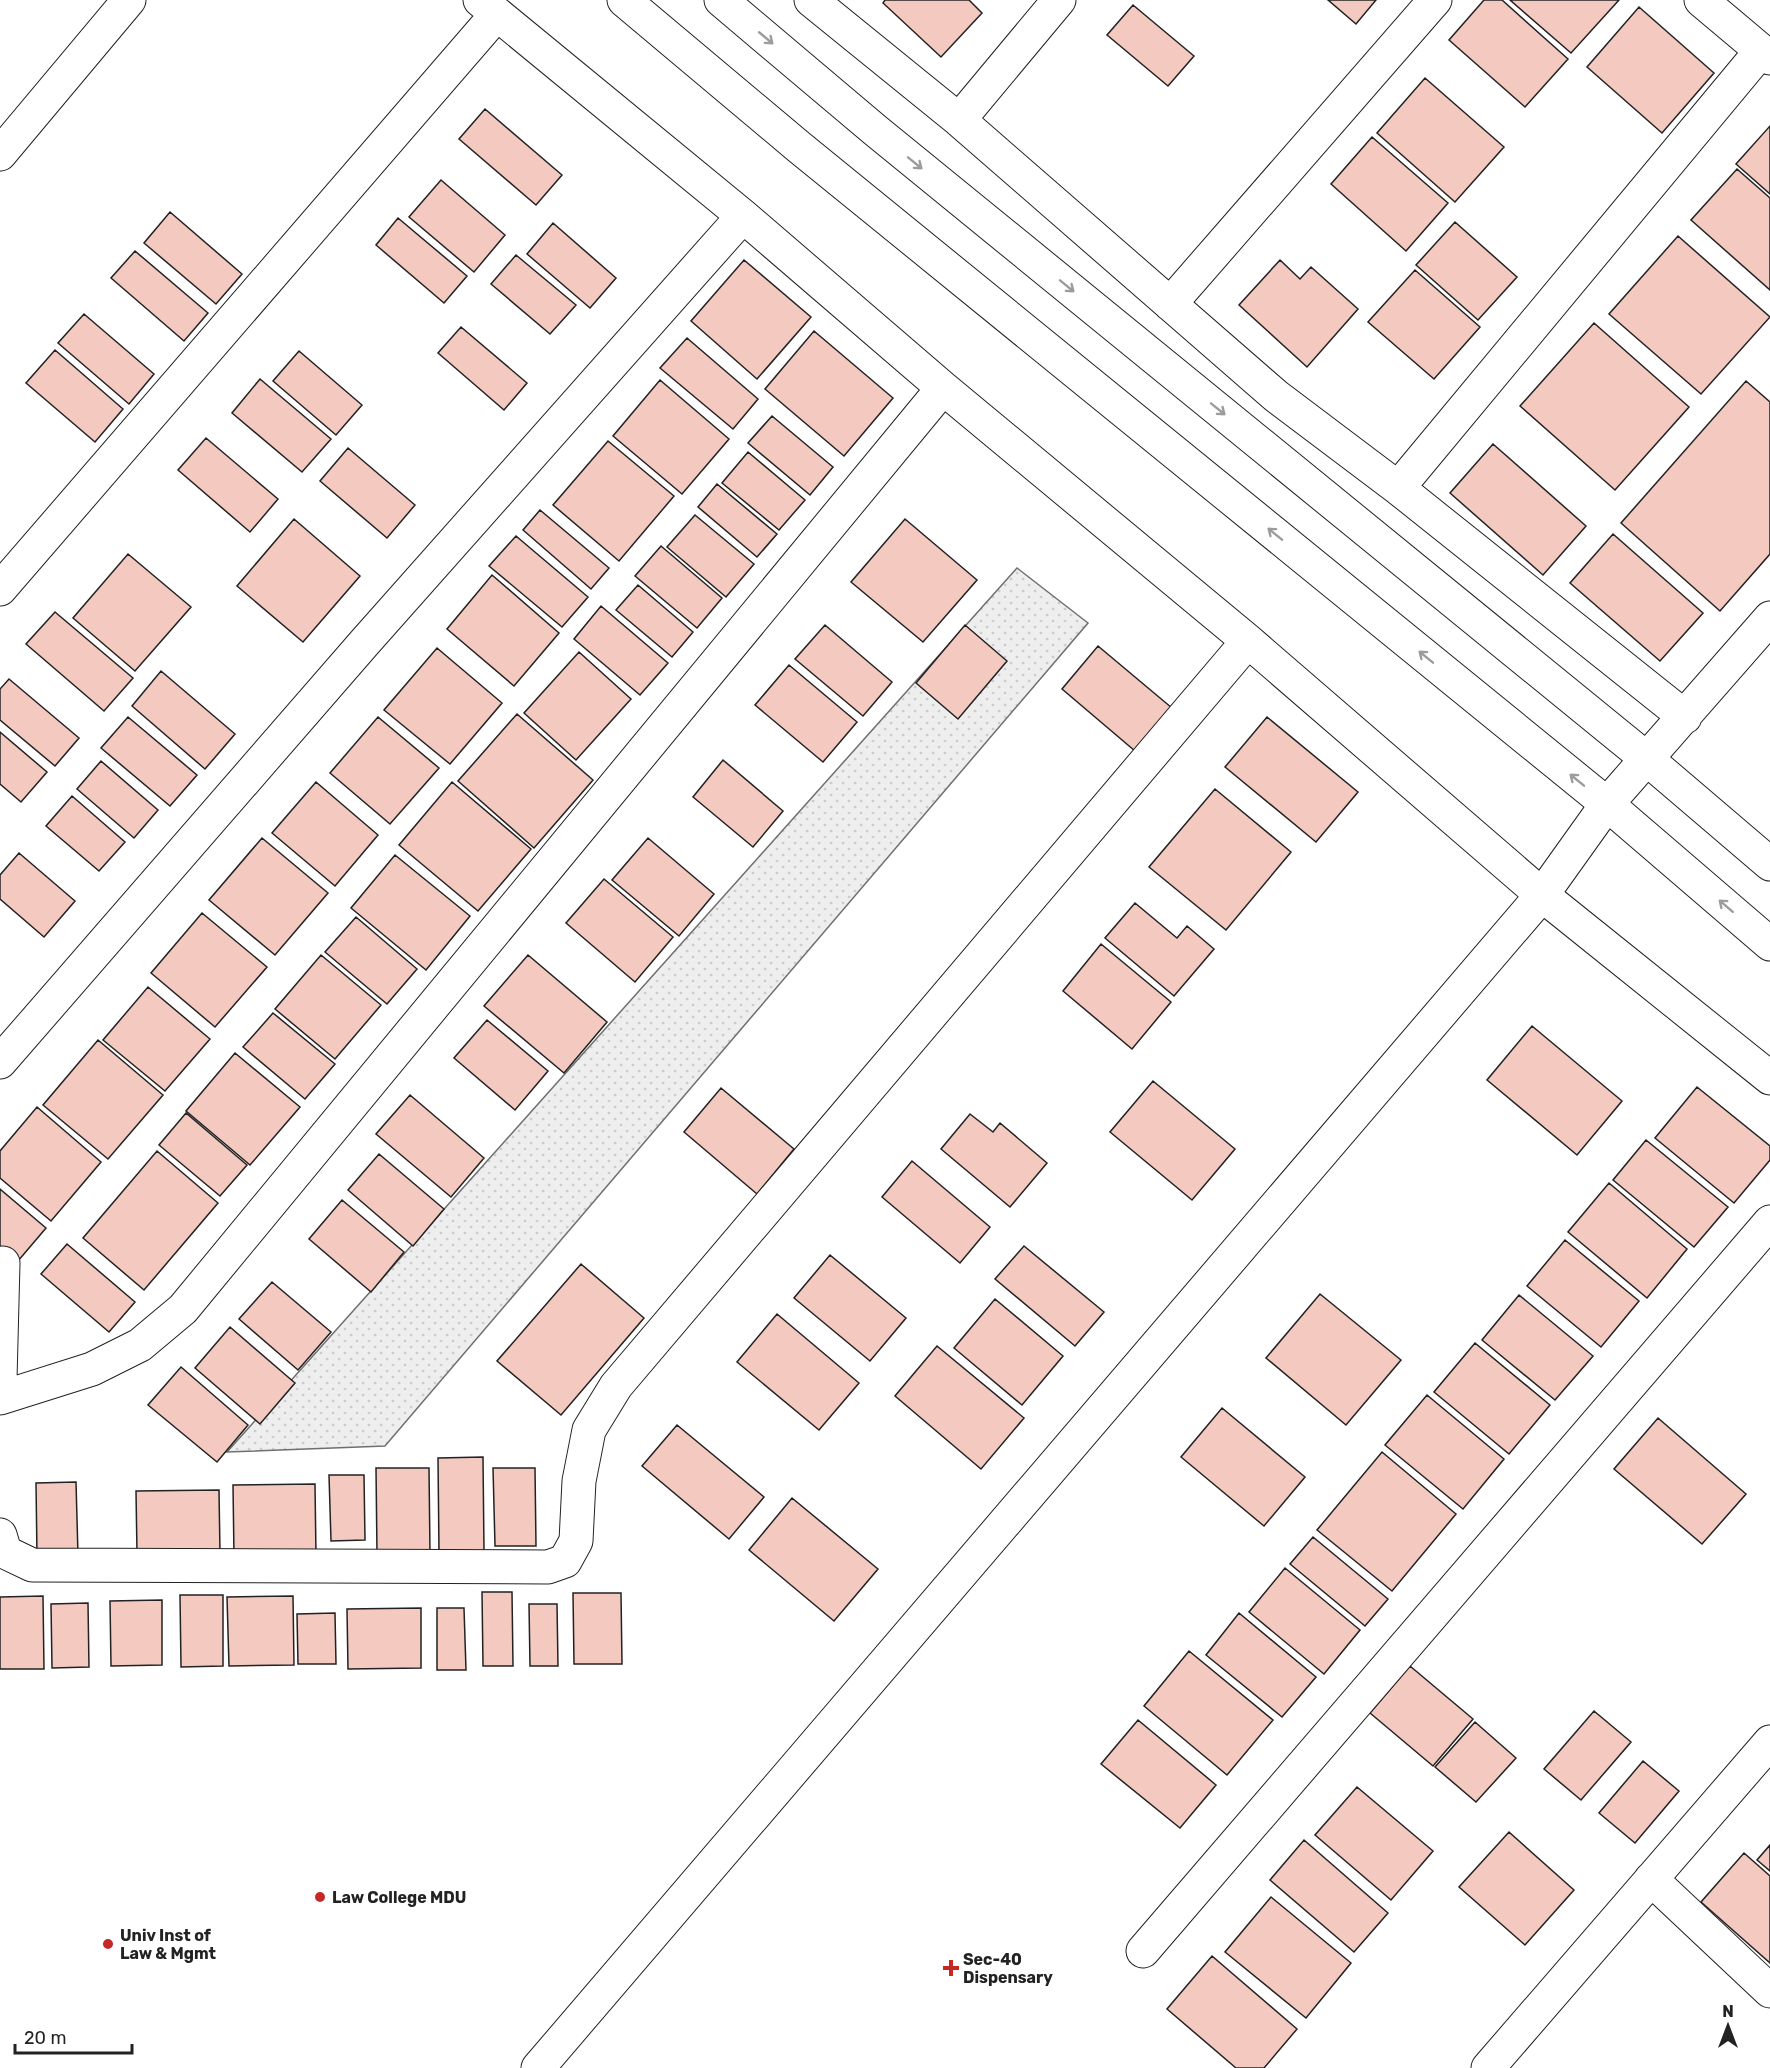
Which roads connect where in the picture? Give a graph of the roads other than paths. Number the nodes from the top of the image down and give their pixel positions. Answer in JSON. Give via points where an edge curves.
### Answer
{"nodes":[{"id":1,"x":129,"y":0,"type":"edge"},
{"id":2,"x":624,"y":0,"type":"edge"},
{"id":3,"x":721,"y":0,"type":"edge"},
{"id":4,"x":811,"y":0,"type":"edge"},
{"id":5,"x":1059,"y":0,"type":"edge"},
{"id":6,"x":1435,"y":0,"type":"edge"},
{"id":7,"x":1701,"y":0,"type":"edge"},
{"id":8,"x":488,"y":7,"type":"edge"},
{"id":9,"x":1766,"y":54,"type":"edge"},
{"id":10,"x":959,"y":120,"type":"junction"},
{"id":11,"x":0,"y":154,"type":"edge"},
{"id":12,"x":743,"y":216,"type":"junction"},
{"id":13,"x":1170,"y":304,"type":"junction"},
{"id":14,"x":943,"y":388,"type":"junction"},
{"id":15,"x":1398,"y":488,"type":"junction"},
{"id":16,"x":0,"y":589,"type":"edge"},
{"id":17,"x":1770,"y":618,"type":"edge"},
{"id":18,"x":1248,"y":641,"type":"junction"},
{"id":19,"x":1685,"y":717,"type":"junction"},
{"id":20,"x":1647,"y":759,"type":"junction"},
{"id":21,"x":1607,"y":804,"type":"junction"},
{"id":22,"x":1770,"y":864,"type":"edge"},
{"id":23,"x":1542,"y":895,"type":"junction"},
{"id":24,"x":1770,"y":944,"type":"edge"},
{"id":25,"x":0,"y":1062,"type":"edge"},
{"id":26,"x":1770,"y":1078,"type":"edge"},
{"id":27,"x":1770,"y":1222,"type":"edge"},
{"id":28,"x":3,"y":1263,"type":"dead end"},
{"id":29,"x":0,"y":1380,"type":"edge"},
{"id":30,"x":0,"y":1398,"type":"edge"},
{"id":31,"x":0,"y":1535,"type":"edge"},
{"id":32,"x":1770,"y":1742,"type":"edge"},
{"id":33,"x":1651,"y":1879,"type":"junction"},
{"id":34,"x":1143,"y":1951,"type":"dead end"},
{"id":35,"x":1770,"y":1991,"type":"edge"},
{"id":36,"x":538,"y":2068,"type":"edge"},
{"id":37,"x":1488,"y":2068,"type":"edge"}],
"edges":[{"from":1,"to":11,"type":"street"},
{"from":21,"to":2,"type":"street","one_way":true,"via":[[808,155]]},
{"from":3,"to":20,"type":"street","one_way":true},
{"from":4,"to":10,"type":"street"},
{"from":5,"to":10,"type":"street"},
{"from":6,"to":13,"type":"street"},
{"from":7,"to":9,"type":"street"},
{"from":8,"to":12,"type":"street"},
{"from":8,"to":16,"type":"street"},
{"from":9,"to":15,"type":"street"},
{"from":10,"to":13,"type":"street"},
{"from":12,"to":14,"type":"street"},
{"from":12,"to":25,"type":"street"},
{"from":13,"to":15,"type":"street","via":[[1276,396]]},
{"from":14,"to":18,"type":"street"},
{"from":14,"to":30,"type":"street","via":[[183,1309],[140,1345],[92,1369]]},
{"from":15,"to":19,"type":"street"},
{"from":17,"to":19,"type":"street"},
{"from":18,"to":23,"type":"street"},
{"from":18,"to":31,"type":"street","via":[[616,1386],[589,1430],[579,1481],[576,1540],[565,1561],[548,1567],[32,1565],[5,1552]]},
{"from":19,"to":20,"type":"street"},
{"from":20,"to":21,"type":"street"},
{"from":20,"to":22,"type":"street"},
{"from":21,"to":23,"type":"street"},
{"from":24,"to":21,"type":"street","one_way":true},
{"from":23,"to":26,"type":"street"},
{"from":23,"to":36,"type":"street"},
{"from":27,"to":34,"type":"street"},
{"from":28,"to":29,"type":"street"},
{"from":32,"to":33,"type":"street"},
{"from":33,"to":35,"type":"street"},
{"from":33,"to":37,"type":"street"}]}
